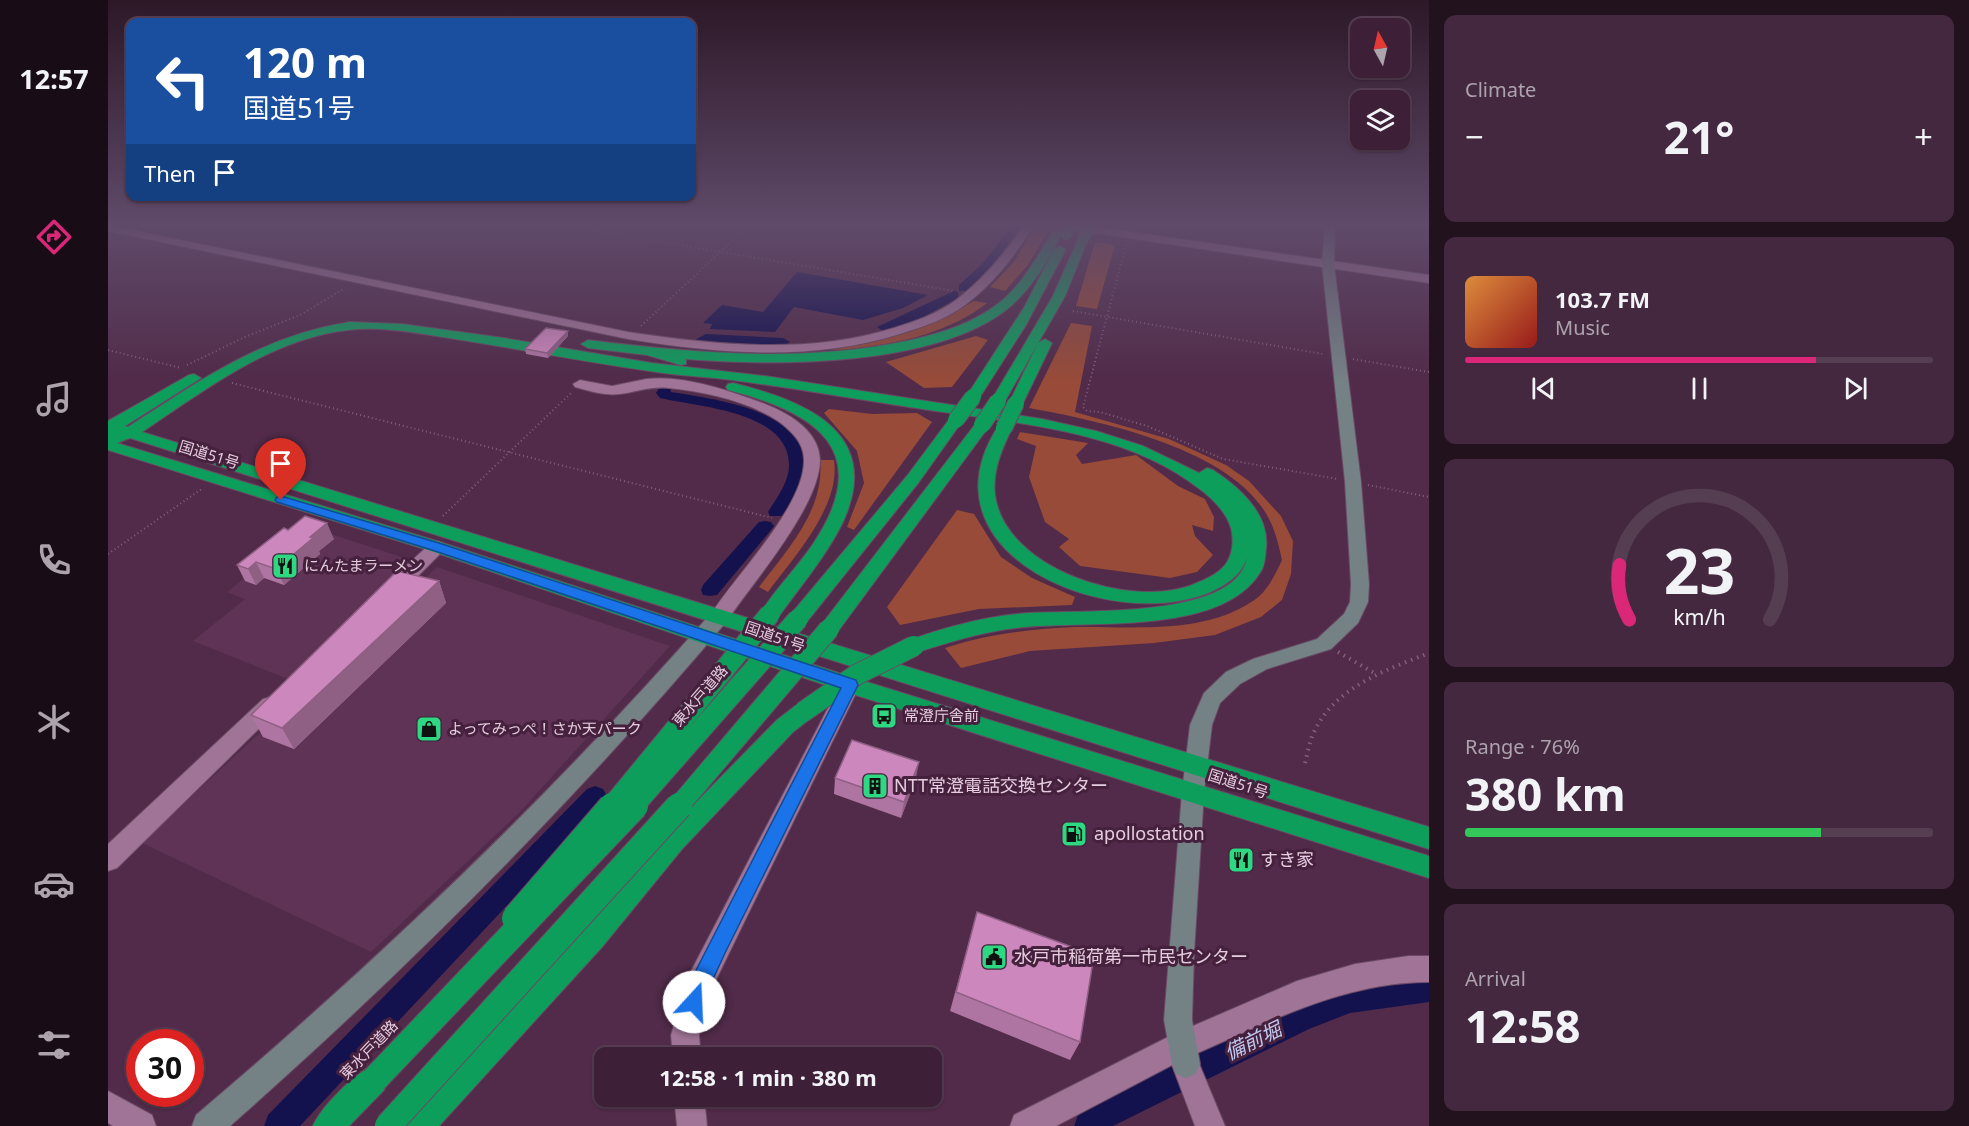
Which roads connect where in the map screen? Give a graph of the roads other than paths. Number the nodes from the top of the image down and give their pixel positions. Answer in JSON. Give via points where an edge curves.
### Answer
{"nodes":[{"id":1,"x":342,"y":276,"type":"edge"},
{"id":2,"x":991,"y":276,"type":"edge"},
{"id":3,"x":1032,"y":276,"type":"edge"},
{"id":4,"x":1044,"y":276,"type":"edge"},
{"id":5,"x":1329,"y":276,"type":"edge"},
{"id":6,"x":1406,"y":276,"type":"edge"},
{"id":7,"x":1068,"y":277,"type":"joint"},
{"id":8,"x":1429,"y":279,"type":"edge"},
{"id":9,"x":648,"y":351,"type":"junction"},
{"id":10,"x":666,"y":369,"type":"junction"},
{"id":11,"x":580,"y":384,"type":"road end"},
{"id":12,"x":109,"y":432,"type":"edge"},
{"id":13,"x":129,"y":433,"type":"junction"},
{"id":14,"x":108,"y":445,"type":"edge"},
{"id":15,"x":437,"y":547,"type":"junction"},
{"id":16,"x":373,"y":608,"type":"edge"},
{"id":17,"x":720,"y":616,"type":"junction"},
{"id":18,"x":704,"y":636,"type":"junction"},
{"id":19,"x":850,"y":685,"type":"junction"},
{"id":20,"x":287,"y":689,"type":"edge"},
{"id":21,"x":1196,"y":765,"type":"junction"},
{"id":22,"x":1193,"y":792,"type":"junction"},
{"id":23,"x":1429,"y":838,"type":"edge"},
{"id":24,"x":108,"y":860,"type":"edge"},
{"id":25,"x":1429,"y":867,"type":"edge"},
{"id":26,"x":1429,"y":969,"type":"edge"},
{"id":27,"x":686,"y":1047,"type":"edge"},
{"id":28,"x":1184,"y":1054,"type":"junction"},
{"id":29,"x":374,"y":1080,"type":"junction"},
{"id":30,"x":108,"y":1106,"type":"edge"},
{"id":31,"x":690,"y":1107,"type":"edge"},
{"id":32,"x":1032,"y":1124,"type":"edge"},
{"id":33,"x":141,"y":1126,"type":"edge"},
{"id":34,"x":207,"y":1126,"type":"edge"},
{"id":35,"x":328,"y":1126,"type":"edge"},
{"id":36,"x":388,"y":1126,"type":"edge"},
{"id":37,"x":419,"y":1126,"type":"edge"},
{"id":38,"x":692,"y":1126,"type":"edge"},
{"id":39,"x":1210,"y":1126,"type":"edge"}],
"edges":[{"from":1,"to":2,"type":"street","via":[[631,335],[760,350],[866,340],[911,327],[944,313],[973,294]]},
{"from":3,"to":9,"type":"highway","via":[[989,316],[939,337],[879,352],[750,359]]},
{"from":4,"to":29,"type":"highway","name":"東水戸道路","bridge":true,"via":[[1012,338],[973,397],[913,479],[798,619],[655,785]]},
{"from":5,"to":21,"type":"street","via":[[1353,482],[1359,602],[1351,618],[1324,644],[1260,664],[1233,678],[1211,699],[1201,725]]},
{"from":6,"to":8,"type":"street"},
{"from":7,"to":10,"type":"highway","bridge":true,"via":[[1065,297],[1016,403],[1004,428],[990,458],[986,478],[994,521],[1029,560],[1085,587],[1140,598],[1202,590],[1236,563],[1240,528],[1226,503],[1202,481],[1172,463],[1102,437],[1023,421],[715,373]]},
{"from":7,"to":36,"type":"highway","bridge":true,"via":[[998,401],[829,629],[655,834]]},
{"from":9,"to":12,"type":"highway","via":[[403,318],[343,318],[303,326],[259,343],[212,367]]},
{"from":9,"to":37,"type":"highway","bridge":true,"via":[[678,361],[1017,413],[1132,437],[1189,462],[1219,481],[1244,504],[1257,528],[1260,550],[1253,572],[1244,583],[1216,602],[1165,613],[999,622],[914,646],[851,676],[785,726],[674,841],[592,938]]},
{"from":10,"to":13,"type":"highway","via":[[396,327],[332,328],[293,338],[256,355]]},
{"from":10,"to":29,"type":"highway","bridge":true,"via":[[769,396],[825,426],[844,452],[849,482],[835,523],[770,614],[643,770]]},
{"from":11,"to":17,"type":"street","via":[[615,391],[657,383],[738,398],[782,416],[804,437],[812,461],[798,506]]},
{"from":12,"to":13,"type":"highway"},
{"from":13,"to":17,"type":"highway","name":"国道51号"},
{"from":14,"to":15,"type":"highway","name":"国道51号"},
{"from":15,"to":16,"type":"street"},
{"from":15,"to":18,"type":"highway","name":"国道51号"},
{"from":17,"to":18,"type":"street"},
{"from":17,"to":21,"type":"highway","name":"国道51号"},
{"from":18,"to":19,"type":"highway","name":"国道51号"},
{"from":18,"to":34,"type":"street","via":[[586,768],[443,913],[292,1054]]},
{"from":19,"to":22,"type":"highway","name":"国道51号"},
{"from":19,"to":27,"type":"street","via":[[699,986],[685,1035]]},
{"from":20,"to":24,"type":"street"},
{"from":21,"to":22,"type":"street"},
{"from":21,"to":23,"type":"highway","name":"国道51号"},
{"from":22,"to":25,"type":"highway","name":"国道51号"},
{"from":22,"to":28,"type":"street","via":[[1178,1020]]},
{"from":26,"to":28,"type":"street","via":[[1355,976],[1297,995]]},
{"from":28,"to":32,"type":"street"},
{"from":28,"to":39,"type":"street"},
{"from":29,"to":35,"type":"highway","name":"東水戸道路"},
{"from":30,"to":33,"type":"street"},
{"from":31,"to":38,"type":"street"}]}
